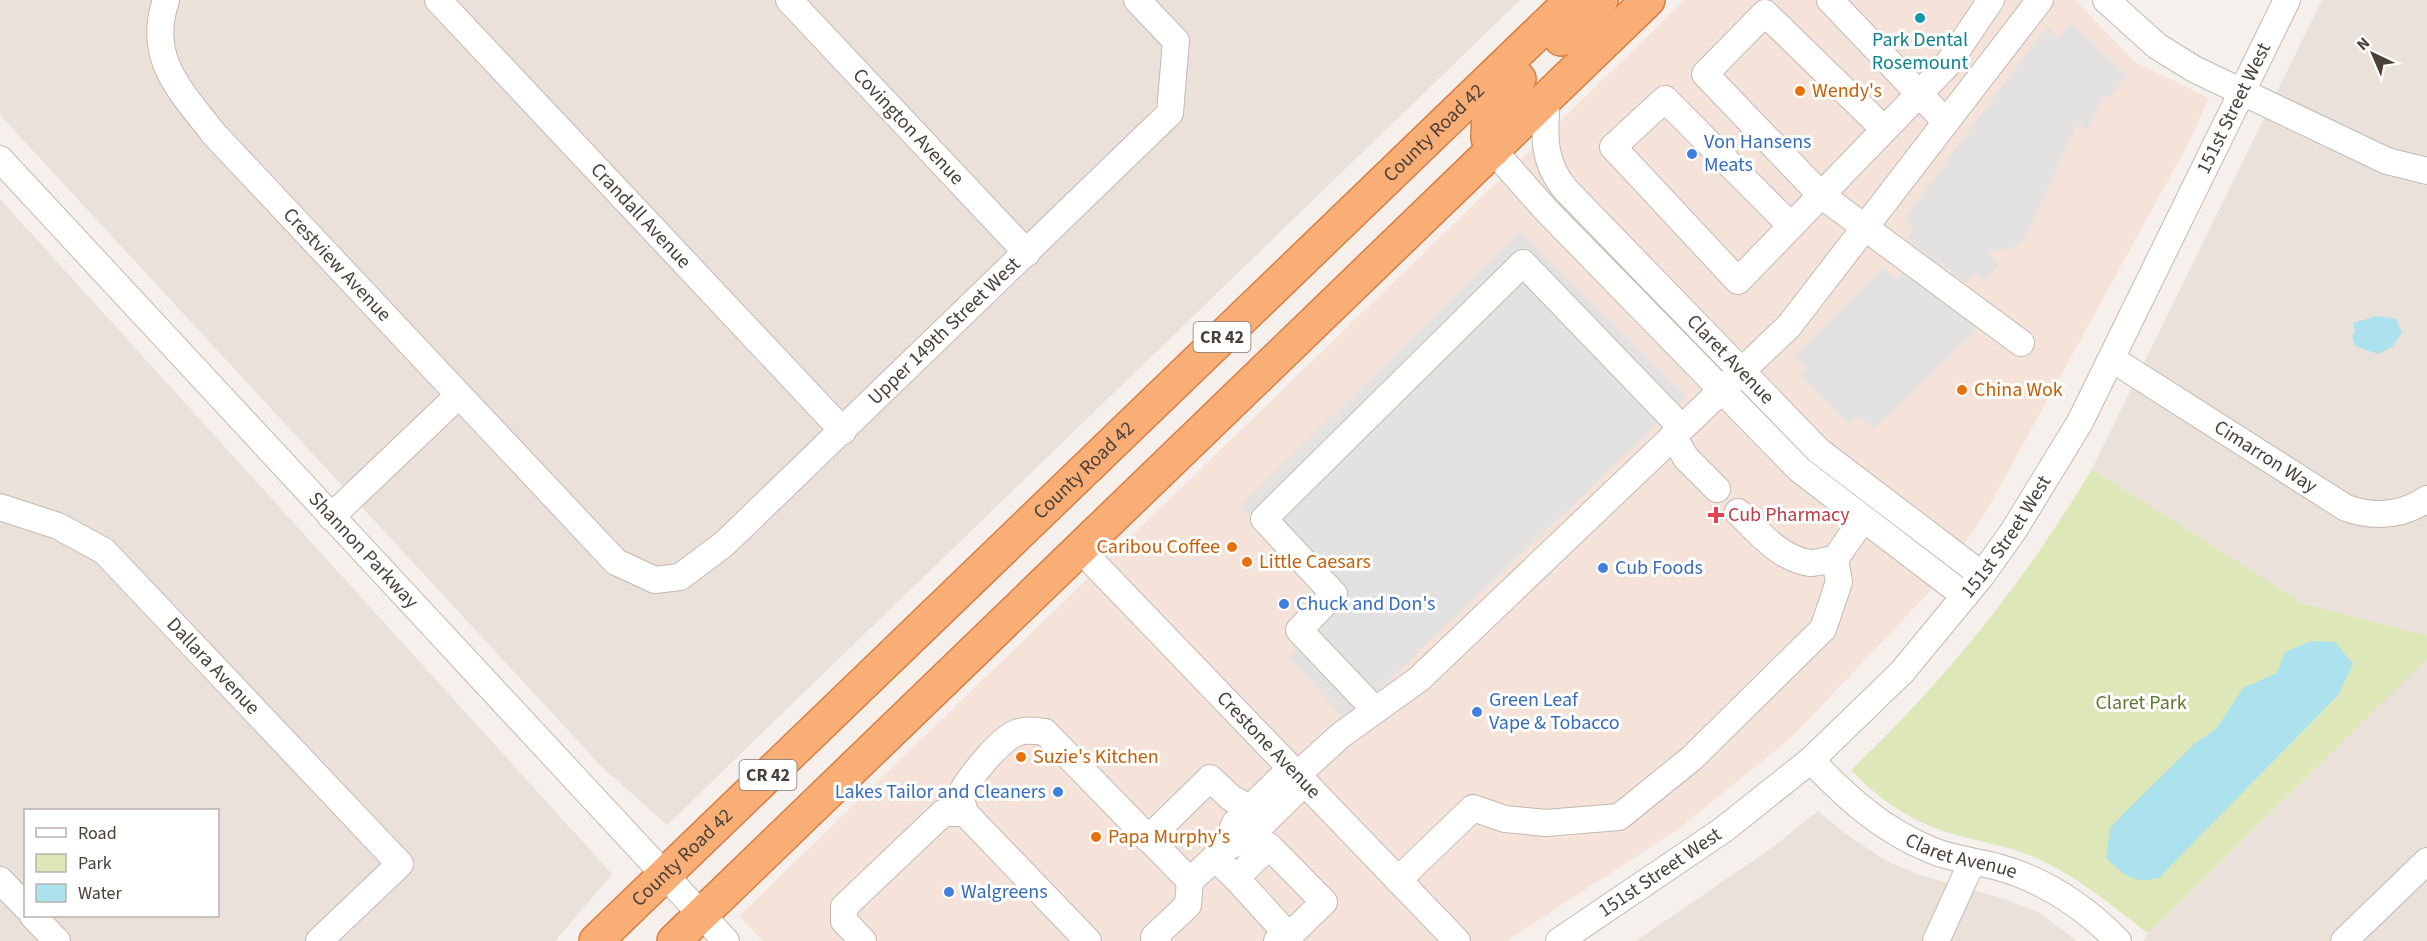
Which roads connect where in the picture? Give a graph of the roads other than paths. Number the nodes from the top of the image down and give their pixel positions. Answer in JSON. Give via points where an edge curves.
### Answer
{"nodes":[{"id":1,"x":166,"y":0,"type":"edge"},
{"id":2,"x":438,"y":0,"type":"edge"},
{"id":3,"x":789,"y":0,"type":"edge"},
{"id":4,"x":1137,"y":0,"type":"edge"},
{"id":5,"x":1572,"y":0,"type":"edge"},
{"id":6,"x":1601,"y":0,"type":"edge"},
{"id":7,"x":1647,"y":0,"type":"edge"},
{"id":8,"x":1830,"y":0,"type":"edge"},
{"id":9,"x":1991,"y":0,"type":"edge"},
{"id":10,"x":2040,"y":0,"type":"edge"},
{"id":11,"x":2106,"y":0,"type":"edge"},
{"id":12,"x":2287,"y":0,"type":"edge"},
{"id":13,"x":2241,"y":91,"type":"junction"},
{"id":14,"x":1919,"y":93,"type":"junction"},
{"id":15,"x":1547,"y":98,"type":"junction"},
{"id":16,"x":1946,"y":122,"type":"junction"},
{"id":17,"x":1884,"y":129,"type":"junction"},
{"id":18,"x":1493,"y":150,"type":"junction"},
{"id":19,"x":0,"y":159,"type":"edge"},
{"id":20,"x":2427,"y":171,"type":"edge"},
{"id":21,"x":1821,"y":195,"type":"junction"},
{"id":22,"x":1791,"y":226,"type":"junction"},
{"id":23,"x":1864,"y":228,"type":"junction"},
{"id":24,"x":1027,"y":253,"type":"junction"},
{"id":25,"x":2020,"y":343,"type":"dead end"},
{"id":26,"x":2112,"y":358,"type":"junction"},
{"id":27,"x":1741,"y":369,"type":"junction"},
{"id":28,"x":1721,"y":389,"type":"junction"},
{"id":29,"x":459,"y":395,"type":"junction"},
{"id":30,"x":843,"y":431,"type":"junction"},
{"id":31,"x":1677,"y":432,"type":"junction"},
{"id":32,"x":1717,"y":489,"type":"dead end"},
{"id":33,"x":2427,"y":499,"type":"edge"},
{"id":34,"x":0,"y":507,"type":"edge"},
{"id":35,"x":1738,"y":512,"type":"dead end"},
{"id":36,"x":331,"y":517,"type":"junction"},
{"id":37,"x":1863,"y":519,"type":"junction"},
{"id":38,"x":1080,"y":549,"type":"junction"},
{"id":39,"x":1835,"y":559,"type":"junction"},
{"id":40,"x":1982,"y":575,"type":"junction"},
{"id":41,"x":655,"y":580,"type":"joint"},
{"id":42,"x":1965,"y":596,"type":"junction"},
{"id":43,"x":1375,"y":710,"type":"junction"},
{"id":44,"x":1811,"y":760,"type":"junction"},
{"id":45,"x":1297,"y":776,"type":"junction"},
{"id":46,"x":1250,"y":808,"type":"junction"},
{"id":47,"x":965,"y":813,"type":"junction"},
{"id":48,"x":1148,"y":838,"type":"junction"},
{"id":49,"x":1220,"y":853,"type":"junction"},
{"id":50,"x":2427,"y":861,"type":"edge"},
{"id":51,"x":1972,"y":862,"type":"junction"},
{"id":52,"x":663,"y":876,"type":"junction"},
{"id":53,"x":1236,"y":878,"type":"junction"},
{"id":54,"x":0,"y":880,"type":"edge"},
{"id":55,"x":1398,"y":880,"type":"junction"},
{"id":56,"x":1190,"y":882,"type":"junction"},
{"id":57,"x":24,"y":905,"type":"edge"},
{"id":58,"x":701,"y":915,"type":"junction"},
{"id":59,"x":35,"y":917,"type":"edge"},
{"id":60,"x":1283,"y":938,"type":"edge"},
{"id":61,"x":57,"y":941,"type":"edge"},
{"id":62,"x":319,"y":941,"type":"edge"},
{"id":63,"x":596,"y":941,"type":"edge"},
{"id":64,"x":674,"y":941,"type":"edge"},
{"id":65,"x":726,"y":941,"type":"edge"},
{"id":66,"x":863,"y":941,"type":"edge"},
{"id":67,"x":1088,"y":941,"type":"edge"},
{"id":68,"x":1158,"y":941,"type":"edge"},
{"id":69,"x":1457,"y":941,"type":"edge"},
{"id":70,"x":1559,"y":941,"type":"edge"},
{"id":71,"x":1936,"y":941,"type":"edge"},
{"id":72,"x":2118,"y":941,"type":"edge"},
{"id":73,"x":2344,"y":941,"type":"edge"}],
"edges":[{"from":1,"to":29,"type":"street","name":"Crestview Avenue","via":[[160,43],[168,75],[214,134]]},
{"from":2,"to":30,"type":"street","name":"Crandall Avenue"},
{"from":3,"to":24,"type":"street","name":"Covington Avenue"},
{"from":4,"to":24,"type":"street","name":"Upper 149th Street West","via":[[1176,41],[1170,113]]},
{"from":5,"to":52,"type":"highway","name":"County Road 42","number":"CR 42"},
{"from":6,"to":18,"type":"highway","via":[[1489,109],[1488,138]]},
{"from":7,"to":15,"type":"highway","number":"CR 42"},
{"from":8,"to":14,"type":"street"},
{"from":9,"to":14,"type":"street","via":[[1947,65]]},
{"from":10,"to":16,"type":"street"},
{"from":11,"to":13,"type":"street","via":[[2157,46]]},
{"from":12,"to":13,"type":"street","name":"151st Street West"},
{"from":13,"to":20,"type":"street","via":[[2387,161]]},
{"from":13,"to":26,"type":"street","name":"151st Street West"},
{"from":14,"to":16,"type":"street"},
{"from":14,"to":17,"type":"street"},
{"from":15,"to":18,"type":"highway","number":"CR 42"},
{"from":15,"to":27,"type":"street","name":"Claret Avenue","via":[[1545,152],[1556,179]]},
{"from":16,"to":23,"type":"street"},
{"from":17,"to":21,"type":"street"},
{"from":17,"to":21,"type":"street","via":[[1765,13],[1705,74]]},
{"from":18,"to":28,"type":"street","name":"Claret Avenue","via":[[1546,210]]},
{"from":18,"to":38,"type":"highway","number":"CR 42"},
{"from":19,"to":36,"type":"street","name":"Shannon Parkway"},
{"from":21,"to":22,"type":"street"},
{"from":21,"to":23,"type":"street"},
{"from":22,"to":22,"type":"street","via":[[1738,281],[1613,147],[1665,99]]},
{"from":23,"to":25,"type":"street"},
{"from":23,"to":27,"type":"street","via":[[1789,326]]},
{"from":24,"to":30,"type":"street","name":"Upper 149th Street West"},
{"from":26,"to":33,"type":"street","name":"Cimarron Way","via":[[2346,508],[2388,514],[2415,507]]},
{"from":26,"to":40,"type":"street","name":"151st Street West","via":[[2053,467]]},
{"from":27,"to":28,"type":"street"},
{"from":27,"to":40,"type":"street","name":"Claret Avenue","via":[[1819,451]]},
{"from":28,"to":31,"type":"street"},
{"from":28,"to":37,"type":"street","name":"Claret Avenue","via":[[1800,470]]},
{"from":29,"to":36,"type":"street"},
{"from":29,"to":41,"type":"street","name":"Crestview Avenue","via":[[616,562]]},
{"from":30,"to":41,"type":"street","name":"Upper 149th Street West","via":[[724,544],[680,577]]},
{"from":31,"to":32,"type":"street","via":[[1686,458]]},
{"from":31,"to":43,"type":"street","via":[[1419,679]]},
{"from":31,"to":43,"type":"street","via":[[1523,263],[1264,519],[1334,594],[1299,630]]},
{"from":34,"to":62,"type":"street","name":"Dallara Avenue","via":[[58,526],[104,551],[400,864]]},
{"from":35,"to":39,"type":"street","via":[[1789,556],[1811,563]]},
{"from":36,"to":52,"type":"street","name":"Shannon Parkway"},
{"from":37,"to":39,"type":"street"},
{"from":37,"to":42,"type":"street","name":"Claret Avenue"},
{"from":38,"to":45,"type":"street","name":"Crestone Avenue"},
{"from":38,"to":58,"type":"highway","number":"CR 42"},
{"from":39,"to":55,"type":"street","via":[[1839,582],[1823,629],[1692,758],[1619,817],[1546,823],[1506,819],[1473,808]]},
{"from":40,"to":42,"type":"street","name":"151st Street West"},
{"from":42,"to":44,"type":"street","name":"151st Street West","via":[[1902,672]]},
{"from":43,"to":45,"type":"street"},
{"from":44,"to":51,"type":"street","name":"Claret Avenue","via":[[1847,798],[1879,823],[1933,851]]},
{"from":44,"to":70,"type":"street","name":"151st Street West","via":[[1723,830]]},
{"from":45,"to":46,"type":"street"},
{"from":45,"to":49,"type":"street","via":[[1247,839]]},
{"from":45,"to":55,"type":"street","name":"Crestone Avenue"},
{"from":46,"to":48,"type":"street","via":[[1231,798],[1209,778]]},
{"from":46,"to":49,"type":"street","via":[[1235,823]]},
{"from":47,"to":48,"type":"street","via":[[960,795],[969,778],[1016,733],[1038,731],[1045,732]]},
{"from":47,"to":66,"type":"street","via":[[943,813],[844,907],[844,921]]},
{"from":47,"to":67,"type":"street"},
{"from":48,"to":56,"type":"street"},
{"from":49,"to":53,"type":"street"},
{"from":49,"to":56,"type":"street"},
{"from":50,"to":73,"type":"street"},
{"from":51,"to":71,"type":"street"},
{"from":51,"to":72,"type":"street","name":"Claret Avenue","via":[[2016,873],[2051,889],[2084,910]]},
{"from":52,"to":58,"type":"street","name":"Shannon Parkway"},
{"from":52,"to":63,"type":"highway","name":"County Road 42","number":"CR 42"},
{"from":53,"to":60,"type":"street"},
{"from":53,"to":60,"type":"street","via":[[1269,846],[1324,902]]},
{"from":54,"to":57,"type":"street"},
{"from":55,"to":69,"type":"street","name":"Crestone Avenue"},
{"from":56,"to":68,"type":"street","via":[[1188,905],[1154,937]]},
{"from":58,"to":64,"type":"highway","number":"CR 42"},
{"from":58,"to":65,"type":"street","name":"Shannon Parkway"},
{"from":59,"to":61,"type":"street"}]}
